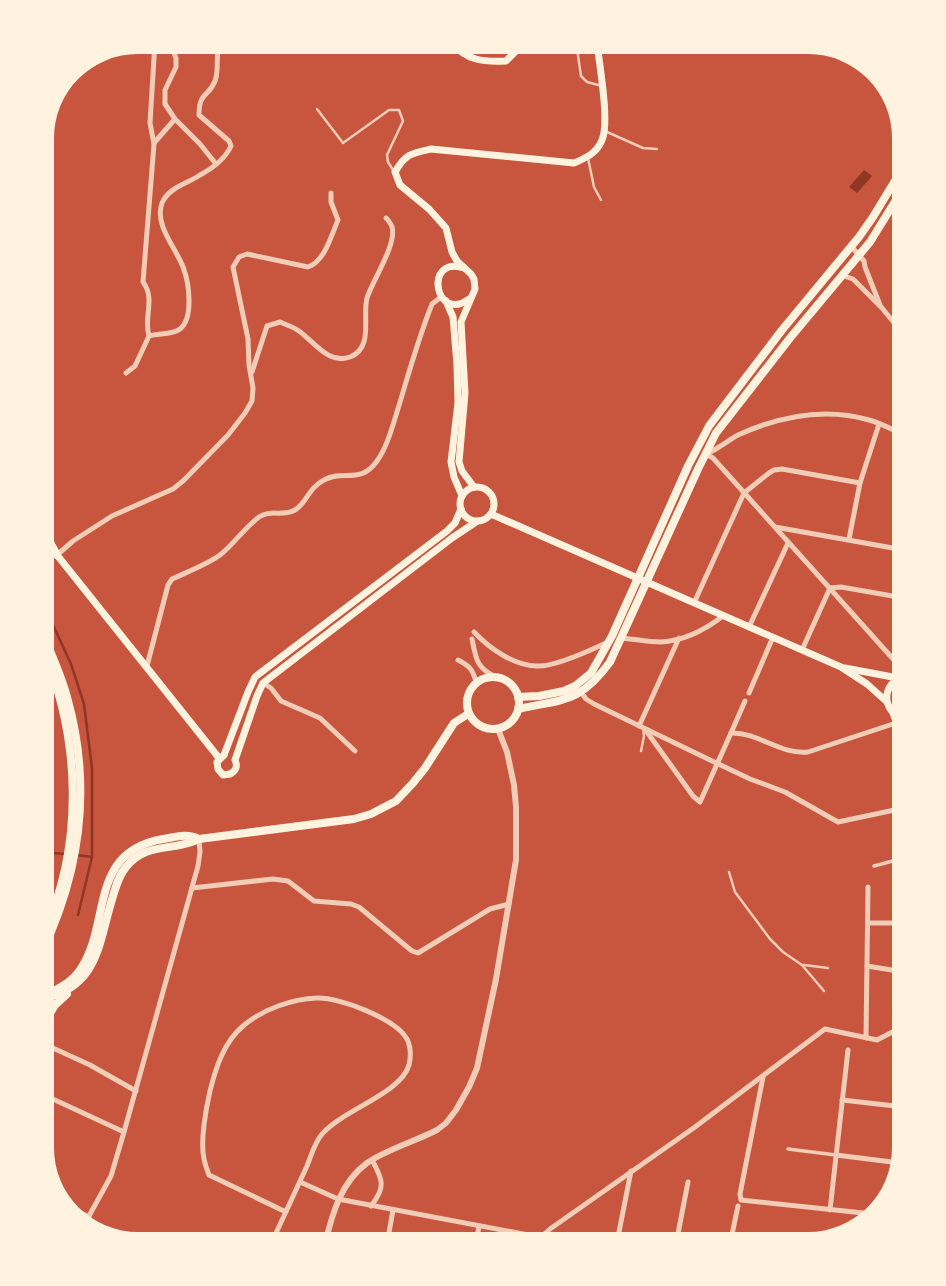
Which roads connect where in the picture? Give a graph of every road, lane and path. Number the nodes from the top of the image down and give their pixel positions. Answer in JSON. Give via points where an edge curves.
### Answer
{"nodes":[{"id":1,"x":154,"y":54,"type":"edge"},
{"id":2,"x":174,"y":54,"type":"edge"},
{"id":3,"x":217,"y":54,"type":"edge"},
{"id":4,"x":465,"y":54,"type":"edge"},
{"id":5,"x":513,"y":54,"type":"edge"},
{"id":6,"x":578,"y":54,"type":"edge"},
{"id":7,"x":598,"y":54,"type":"edge"},
{"id":8,"x":601,"y":86,"type":"junction"},
{"id":9,"x":317,"y":109,"type":"dead end"},
{"id":10,"x":175,"y":119,"type":"junction"},
{"id":11,"x":604,"y":131,"type":"junction"},
{"id":12,"x":154,"y":144,"type":"junction"},
{"id":13,"x":657,"y":149,"type":"dead end"},
{"id":14,"x":587,"y":158,"type":"junction"},
{"id":15,"x":216,"y":164,"type":"junction"},
{"id":16,"x":395,"y":172,"type":"junction"},
{"id":17,"x":892,"y":185,"type":"edge"},
{"id":18,"x":331,"y":193,"type":"dead end"},
{"id":19,"x":601,"y":200,"type":"dead end"},
{"id":20,"x":892,"y":206,"type":"edge"},
{"id":21,"x":386,"y":218,"type":"dead end"},
{"id":22,"x":851,"y":246,"type":"junction"},
{"id":23,"x":452,"y":252,"type":"junction"},
{"id":24,"x":860,"y":255,"type":"junction"},
{"id":25,"x":865,"y":267,"type":"junction"},
{"id":26,"x":468,"y":270,"type":"junction"},
{"id":27,"x":441,"y":274,"type":"junction"},
{"id":28,"x":841,"y":275,"type":"junction"},
{"id":29,"x":853,"y":279,"type":"junction"},
{"id":30,"x":443,"y":299,"type":"junction"},
{"id":31,"x":470,"y":299,"type":"junction"},
{"id":32,"x":882,"y":308,"type":"junction"},
{"id":33,"x":892,"y":320,"type":"edge"},
{"id":34,"x":149,"y":336,"type":"junction"},
{"id":35,"x":125,"y":373,"type":"dead end"},
{"id":36,"x":251,"y":375,"type":"junction"},
{"id":37,"x":879,"y":424,"type":"junction"},
{"id":38,"x":892,"y":430,"type":"edge"},
{"id":39,"x":705,"y":454,"type":"junction"},
{"id":40,"x":860,"y":482,"type":"junction"},
{"id":41,"x":474,"y":487,"type":"junction"},
{"id":42,"x":744,"y":494,"type":"junction"},
{"id":43,"x":462,"y":496,"type":"junction"},
{"id":44,"x":461,"y":509,"type":"junction"},
{"id":45,"x":491,"y":514,"type":"junction"},
{"id":46,"x":476,"y":522,"type":"junction"},
{"id":47,"x":775,"y":527,"type":"junction"},
{"id":48,"x":849,"y":539,"type":"junction"},
{"id":49,"x":788,"y":543,"type":"junction"},
{"id":50,"x":892,"y":548,"type":"edge"},
{"id":51,"x":54,"y":550,"type":"edge"},
{"id":52,"x":54,"y":552,"type":"edge"},
{"id":53,"x":57,"y":555,"type":"junction"},
{"id":54,"x":642,"y":580,"type":"junction"},
{"id":55,"x":830,"y":588,"type":"junction"},
{"id":56,"x":892,"y":598,"type":"edge"},
{"id":57,"x":694,"y":603,"type":"junction"},
{"id":58,"x":723,"y":615,"type":"junction"},
{"id":59,"x":749,"y":627,"type":"junction"},
{"id":60,"x":773,"y":637,"type":"junction"},
{"id":61,"x":621,"y":638,"type":"junction"},
{"id":62,"x":679,"y":638,"type":"junction"},
{"id":63,"x":609,"y":642,"type":"junction"},
{"id":64,"x":802,"y":650,"type":"junction"},
{"id":65,"x":892,"y":658,"type":"edge"},
{"id":66,"x":458,"y":660,"type":"dead end"},
{"id":67,"x":54,"y":663,"type":"edge"},
{"id":68,"x":147,"y":666,"type":"junction"},
{"id":69,"x":841,"y":667,"type":"junction"},
{"id":70,"x":892,"y":675,"type":"edge"},
{"id":71,"x":494,"y":676,"type":"junction"},
{"id":72,"x":54,"y":680,"type":"edge"},
{"id":73,"x":476,"y":682,"type":"junction"},
{"id":74,"x":263,"y":683,"type":"junction"},
{"id":75,"x":892,"y":683,"type":"edge"},
{"id":76,"x":580,"y":692,"type":"junction"},
{"id":77,"x":749,"y":693,"type":"dead end"},
{"id":78,"x":519,"y":696,"type":"junction"},
{"id":79,"x":745,"y":701,"type":"dead end"},
{"id":80,"x":887,"y":701,"type":"junction"},
{"id":81,"x":519,"y":709,"type":"junction"},
{"id":82,"x":892,"y":713,"type":"edge"},
{"id":83,"x":468,"y":714,"type":"junction"},
{"id":84,"x":892,"y":724,"type":"edge"},
{"id":85,"x":642,"y":728,"type":"junction"},
{"id":86,"x":498,"y":729,"type":"junction"},
{"id":87,"x":731,"y":733,"type":"junction"},
{"id":88,"x":355,"y":751,"type":"dead end"},
{"id":89,"x":641,"y":751,"type":"dead end"},
{"id":90,"x":222,"y":757,"type":"junction"},
{"id":91,"x":235,"y":760,"type":"junction"},
{"id":92,"x":718,"y":764,"type":"junction"},
{"id":93,"x":892,"y":811,"type":"edge"},
{"id":94,"x":199,"y":839,"type":"junction"},
{"id":95,"x":892,"y":861,"type":"edge"},
{"id":96,"x":874,"y":866,"type":"dead end"},
{"id":97,"x":729,"y":872,"type":"dead end"},
{"id":98,"x":869,"y":887,"type":"dead end"},
{"id":99,"x":192,"y":888,"type":"junction"},
{"id":100,"x":509,"y":904,"type":"junction"},
{"id":101,"x":54,"y":906,"type":"edge"},
{"id":102,"x":868,"y":923,"type":"junction"},
{"id":103,"x":892,"y":923,"type":"edge"},
{"id":104,"x":54,"y":924,"type":"edge"},
{"id":105,"x":802,"y":965,"type":"junction"},
{"id":106,"x":867,"y":966,"type":"junction"},
{"id":107,"x":828,"y":968,"type":"dead end"},
{"id":108,"x":892,"y":970,"type":"edge"},
{"id":109,"x":86,"y":974,"type":"junction"},
{"id":110,"x":54,"y":991,"type":"edge"},
{"id":111,"x":824,"y":991,"type":"dead end"},
{"id":112,"x":54,"y":994,"type":"edge"},
{"id":113,"x":54,"y":1006,"type":"edge"},
{"id":114,"x":892,"y":1032,"type":"edge"},
{"id":115,"x":866,"y":1038,"type":"junction"},
{"id":116,"x":54,"y":1048,"type":"edge"},
{"id":117,"x":848,"y":1050,"type":"dead end"},
{"id":118,"x":763,"y":1077,"type":"junction"},
{"id":119,"x":136,"y":1091,"type":"junction"},
{"id":120,"x":54,"y":1100,"type":"edge"},
{"id":121,"x":842,"y":1100,"type":"junction"},
{"id":122,"x":892,"y":1106,"type":"edge"},
{"id":123,"x":124,"y":1132,"type":"junction"},
{"id":124,"x":788,"y":1149,"type":"dead end"},
{"id":125,"x":836,"y":1156,"type":"junction"},
{"id":126,"x":372,"y":1160,"type":"junction"},
{"id":127,"x":890,"y":1162,"type":"edge"},
{"id":128,"x":631,"y":1171,"type":"junction"},
{"id":129,"x":300,"y":1182,"type":"junction"},
{"id":130,"x":688,"y":1182,"type":"dead end"},
{"id":131,"x":338,"y":1199,"type":"junction"},
{"id":132,"x":739,"y":1203,"type":"junction"},
{"id":133,"x":371,"y":1206,"type":"junction"},
{"id":134,"x":393,"y":1210,"type":"junction"},
{"id":135,"x":830,"y":1210,"type":"junction"},
{"id":136,"x":286,"y":1212,"type":"junction"},
{"id":137,"x":860,"y":1213,"type":"edge"},
{"id":138,"x":90,"y":1216,"type":"edge"},
{"id":139,"x":479,"y":1226,"type":"junction"},
{"id":140,"x":277,"y":1232,"type":"edge"},
{"id":141,"x":328,"y":1232,"type":"edge"},
{"id":142,"x":389,"y":1232,"type":"edge"},
{"id":143,"x":478,"y":1232,"type":"edge"},
{"id":144,"x":503,"y":1232,"type":"edge"},
{"id":145,"x":548,"y":1232,"type":"edge"},
{"id":146,"x":619,"y":1232,"type":"dead end"},
{"id":147,"x":678,"y":1232,"type":"edge"},
{"id":148,"x":733,"y":1232,"type":"edge"}],
"edges":[{"from":1,"to":12,"type":"street","via":[[150,123]]},
{"from":2,"to":10,"type":"street","via":[[176,67],[165,90],[165,104]]},
{"from":3,"to":15,"type":"street","via":[[214,83],[201,98],[198,115],[231,146]]},
{"from":4,"to":5,"type":"main road","via":[[486,62],[506,61]]},
{"from":6,"to":8,"type":"lane","via":[[581,76]]},
{"from":7,"to":8,"type":"main road"},
{"from":8,"to":11,"type":"main road"},
{"from":9,"to":16,"type":"lane","via":[[344,143],[389,110],[399,110],[402,121],[387,155]]},
{"from":10,"to":12,"type":"street"},
{"from":10,"to":15,"type":"street"},
{"from":11,"to":13,"type":"lane","via":[[643,148]]},
{"from":11,"to":14,"type":"main road","via":[[597,149]]},
{"from":12,"to":34,"type":"street","via":[[143,282],[150,298]]},
{"from":14,"to":16,"type":"main road","via":[[574,163],[431,149],[402,160]]},
{"from":14,"to":19,"type":"lane"},
{"from":15,"to":34,"type":"street","via":[[164,198],[160,216],[185,270],[189,313],[179,330]]},
{"from":16,"to":23,"type":"main road","via":[[400,185],[446,228]]},
{"from":17,"to":22,"type":"main road"},
{"from":18,"to":36,"type":"street","via":[[338,220],[315,265],[247,254],[233,267]]},
{"from":20,"to":24,"type":"main road"},
{"from":21,"to":36,"type":"street","via":[[392,226],[391,238],[367,297],[361,349],[350,357],[334,358],[297,329],[279,322],[267,327]]},
{"from":22,"to":24,"type":"street"},
{"from":22,"to":54,"type":"main road","via":[[709,426]]},
{"from":23,"to":26,"type":"main road"},
{"from":23,"to":27,"type":"main road"},
{"from":24,"to":25,"type":"street"},
{"from":24,"to":28,"type":"main road"},
{"from":25,"to":29,"type":"street"},
{"from":25,"to":32,"type":"street"},
{"from":26,"to":27,"type":"main road","via":[[454,267]]},
{"from":26,"to":31,"type":"main road","via":[[475,284]]},
{"from":27,"to":30,"type":"main road","via":[[437,287]]},
{"from":28,"to":29,"type":"street"},
{"from":28,"to":39,"type":"main road","via":[[724,422]]},
{"from":29,"to":32,"type":"street"},
{"from":30,"to":31,"type":"main road","via":[[458,304]]},
{"from":30,"to":43,"type":"main road","via":[[453,317],[457,365],[458,403],[450,462]]},
{"from":30,"to":68,"type":"street","via":[[432,304],[386,443],[374,465],[355,476],[327,478],[315,485],[299,508],[268,512],[219,556],[172,579]]},
{"from":31,"to":41,"type":"main road","via":[[461,322],[465,393],[458,462]]},
{"from":32,"to":33,"type":"street"},
{"from":34,"to":35,"type":"street","via":[[135,366]]},
{"from":36,"to":53,"type":"street","via":[[251,401],[245,413],[183,481],[111,516]]},
{"from":37,"to":38,"type":"street"},
{"from":37,"to":39,"type":"street","via":[[842,414],[801,415],[770,421]]},
{"from":37,"to":40,"type":"street"},
{"from":39,"to":42,"type":"street"},
{"from":39,"to":54,"type":"main road"},
{"from":40,"to":42,"type":"street","via":[[782,468]]},
{"from":40,"to":48,"type":"street"},
{"from":41,"to":43,"type":"main road"},
{"from":41,"to":45,"type":"main road","via":[[492,495]]},
{"from":42,"to":47,"type":"street"},
{"from":42,"to":57,"type":"street"},
{"from":43,"to":44,"type":"main road"},
{"from":44,"to":46,"type":"main road","via":[[466,518]]},
{"from":44,"to":90,"type":"main road","via":[[447,531],[255,677]]},
{"from":45,"to":46,"type":"main road"},
{"from":45,"to":54,"type":"main road"},
{"from":46,"to":74,"type":"main road"},
{"from":47,"to":48,"type":"street"},
{"from":47,"to":49,"type":"street"},
{"from":48,"to":50,"type":"street"},
{"from":49,"to":55,"type":"street"},
{"from":49,"to":59,"type":"street"},
{"from":51,"to":53,"type":"main road"},
{"from":52,"to":53,"type":"main road"},
{"from":53,"to":68,"type":"main road"},
{"from":54,"to":57,"type":"main road"},
{"from":54,"to":61,"type":"main road"},
{"from":54,"to":63,"type":"main road"},
{"from":55,"to":56,"type":"street"},
{"from":55,"to":64,"type":"street"},
{"from":55,"to":65,"type":"street"},
{"from":57,"to":58,"type":"main road"},
{"from":58,"to":59,"type":"main road"},
{"from":58,"to":62,"type":"street","via":[[702,630]]},
{"from":59,"to":60,"type":"main road"},
{"from":60,"to":64,"type":"main road"},
{"from":60,"to":77,"type":"street"},
{"from":61,"to":62,"type":"street","via":[[663,642]]},
{"from":61,"to":76,"type":"main road","via":[[610,662]]},
{"from":62,"to":85,"type":"street"},
{"from":63,"to":71,"type":"street","via":[[535,667],[516,662],[473,636],[476,659]]},
{"from":63,"to":78,"type":"main road","via":[[591,673],[575,686],[539,696]]},
{"from":64,"to":69,"type":"main road"},
{"from":66,"to":73,"type":"street","via":[[472,668]]},
{"from":67,"to":104,"type":"main road","via":[[78,743],[81,791],[78,843]]},
{"from":68,"to":90,"type":"main road"},
{"from":69,"to":70,"type":"main road"},
{"from":69,"to":80,"type":"main road"},
{"from":71,"to":73,"type":"main road"},
{"from":71,"to":78,"type":"main road","via":[[507,681]]},
{"from":72,"to":101,"type":"main road","via":[[70,744],[74,787],[70,844]]},
{"from":73,"to":83,"type":"main road","via":[[467,694]]},
{"from":74,"to":88,"type":"street","via":[[281,701],[320,718]]},
{"from":74,"to":91,"type":"main road"},
{"from":75,"to":80,"type":"main road"},
{"from":76,"to":81,"type":"main road"},
{"from":76,"to":85,"type":"street"},
{"from":78,"to":81,"type":"main road"},
{"from":79,"to":87,"type":"street"},
{"from":80,"to":82,"type":"main road"},
{"from":81,"to":86,"type":"main road","via":[[510,723]]},
{"from":83,"to":86,"type":"main road","via":[[485,729]]},
{"from":83,"to":94,"type":"main road","via":[[454,723],[396,801],[371,814]]},
{"from":84,"to":87,"type":"street","via":[[801,753]]},
{"from":85,"to":89,"type":"lane"},
{"from":85,"to":92,"type":"street"},
{"from":85,"to":92,"type":"street","via":[[700,802]]},
{"from":86,"to":100,"type":"street","via":[[507,752],[516,807],[516,860]]},
{"from":87,"to":92,"type":"street"},
{"from":90,"to":91,"type":"main road"},
{"from":90,"to":91,"type":"main road","via":[[217,762],[223,775],[236,769]]},
{"from":92,"to":93,"type":"street","via":[[785,792],[838,822]]},
{"from":94,"to":99,"type":"street"},
{"from":94,"to":109,"type":"main road","via":[[146,851],[125,867]]},
{"from":94,"to":110,"type":"main road","via":[[191,835],[155,840],[118,862],[85,961],[72,980]]},
{"from":95,"to":96,"type":"street"},
{"from":97,"to":105,"type":"lane","via":[[735,892],[770,939]]},
{"from":98,"to":102,"type":"street"},
{"from":99,"to":100,"type":"street","via":[[288,881],[314,901],[359,907],[418,953],[490,909]]},
{"from":99,"to":119,"type":"street"},
{"from":100,"to":126,"type":"street","via":[[477,1068],[469,1087],[437,1130]]},
{"from":102,"to":103,"type":"street"},
{"from":102,"to":106,"type":"street"},
{"from":105,"to":107,"type":"lane"},
{"from":105,"to":111,"type":"lane"},
{"from":106,"to":108,"type":"street"},
{"from":106,"to":115,"type":"street"},
{"from":109,"to":112,"type":"main road"},
{"from":109,"to":113,"type":"main road"},
{"from":114,"to":115,"type":"street","via":[[877,1040]]},
{"from":115,"to":118,"type":"street","via":[[825,1029]]},
{"from":116,"to":119,"type":"street"},
{"from":117,"to":121,"type":"street"},
{"from":118,"to":128,"type":"street"},
{"from":118,"to":132,"type":"street"},
{"from":119,"to":123,"type":"street"},
{"from":120,"to":123,"type":"street"},
{"from":121,"to":122,"type":"street"},
{"from":121,"to":125,"type":"street"},
{"from":123,"to":138,"type":"street","via":[[111,1176]]},
{"from":124,"to":125,"type":"street"},
{"from":125,"to":127,"type":"street"},
{"from":125,"to":135,"type":"street"},
{"from":126,"to":131,"type":"street","via":[[353,1175]]},
{"from":126,"to":133,"type":"street","via":[[383,1186]]},
{"from":128,"to":145,"type":"street"},
{"from":128,"to":146,"type":"street"},
{"from":129,"to":131,"type":"street"},
{"from":129,"to":136,"type":"street"},
{"from":129,"to":136,"type":"street","via":[[321,1135],[341,1117],[400,1081],[410,1061],[401,1031],[341,1000],[313,998],[273,1008],[243,1026],[215,1070],[204,1133],[203,1158],[209,1174]]},
{"from":130,"to":147,"type":"street"},
{"from":131,"to":133,"type":"street"},
{"from":131,"to":141,"type":"street"},
{"from":132,"to":135,"type":"street"},
{"from":132,"to":148,"type":"street"},
{"from":133,"to":134,"type":"street"},
{"from":134,"to":139,"type":"street"},
{"from":134,"to":142,"type":"street"},
{"from":135,"to":137,"type":"street"},
{"from":136,"to":140,"type":"street"},
{"from":139,"to":143,"type":"street"},
{"from":139,"to":144,"type":"street"}]}
